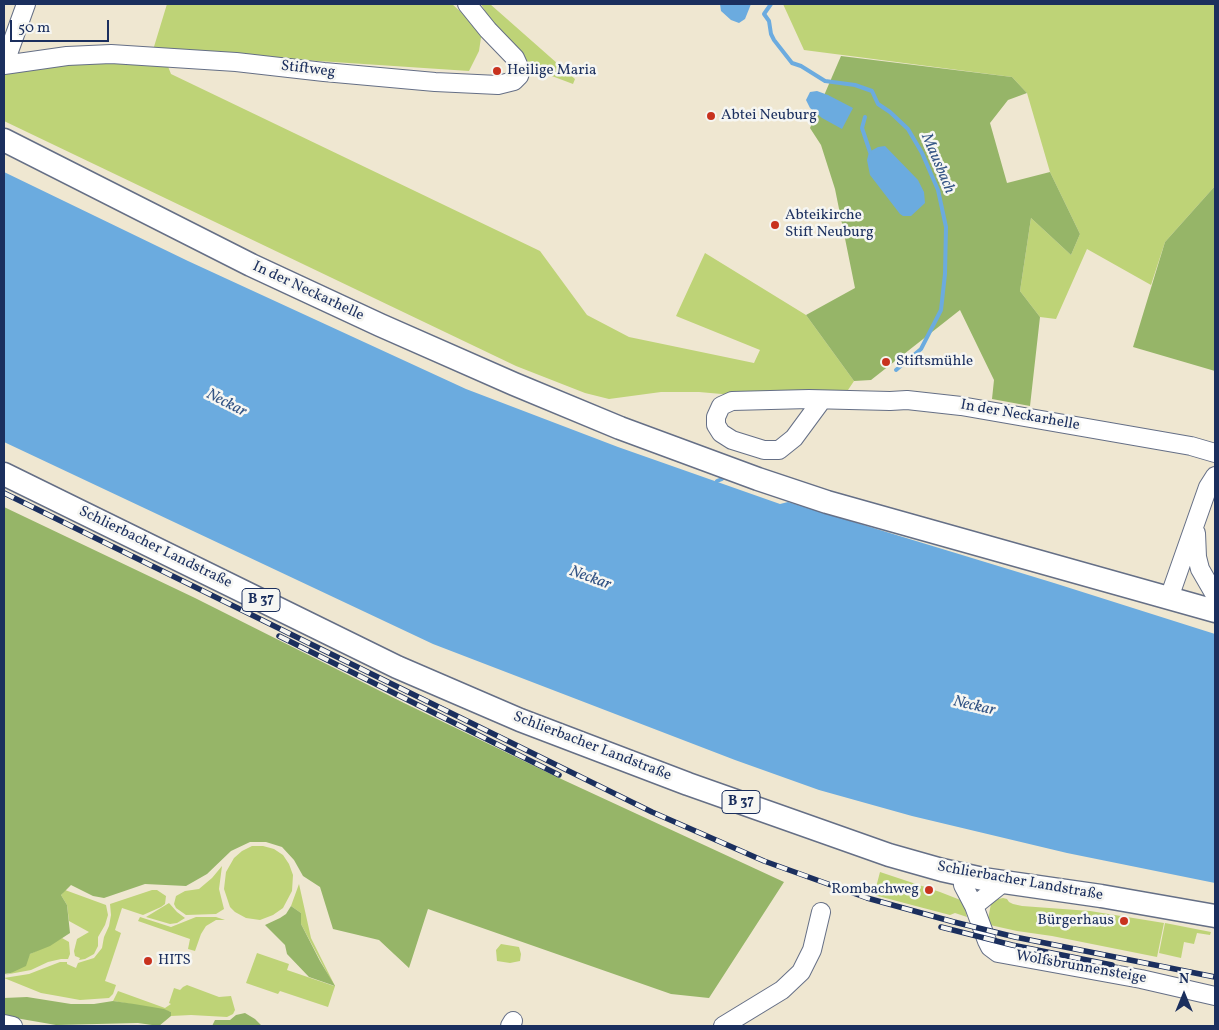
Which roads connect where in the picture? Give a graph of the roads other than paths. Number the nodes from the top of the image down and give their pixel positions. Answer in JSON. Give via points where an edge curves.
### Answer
{"nodes":[{"id":1,"x":26,"y":4,"type":"edge"},
{"id":2,"x":467,"y":4,"type":"edge"},
{"id":3,"x":4,"y":65,"type":"edge"},
{"id":4,"x":4,"y":140,"type":"edge"},
{"id":5,"x":822,"y":400,"type":"junction"},
{"id":6,"x":1215,"y":453,"type":"edge"},
{"id":7,"x":4,"y":474,"type":"edge"},
{"id":8,"x":1215,"y":476,"type":"edge"},
{"id":9,"x":1196,"y":521,"type":"junction"},
{"id":10,"x":1215,"y":595,"type":"edge"},
{"id":11,"x":1169,"y":598,"type":"junction"},
{"id":12,"x":1215,"y":611,"type":"edge"},
{"id":13,"x":965,"y":875,"type":"junction"},
{"id":14,"x":1004,"y":882,"type":"junction"},
{"id":15,"x":974,"y":906,"type":"junction"},
{"id":16,"x":822,"y":912,"type":"dead end"},
{"id":17,"x":1215,"y":916,"type":"edge"},
{"id":18,"x":1215,"y":996,"type":"edge"},
{"id":19,"x":4,"y":1024,"type":"edge"},
{"id":20,"x":13,"y":1026,"type":"edge"},
{"id":21,"x":723,"y":1026,"type":"edge"}],
"edges":[{"from":1,"to":3,"type":"street"},
{"from":2,"to":3,"type":"street","name":"Stiftweg","via":[[515,58],[520,73],[514,81],[498,85],[435,82],[236,62],[111,54],[67,56]]},
{"from":4,"to":11,"type":"main road","name":"In der Neckarhelle","via":[[251,265],[371,321],[620,428],[827,502]]},
{"from":5,"to":5,"type":"street","name":"In der Neckarhelle","via":[[732,401],[721,406],[715,422],[726,437],[775,452],[794,438]]},
{"from":5,"to":6,"type":"street","name":"In der Neckarhelle","via":[[907,400],[945,404],[1191,446]]},
{"from":7,"to":13,"type":"main road","name":"Schlierbacher Landstraße","number":"B 37","via":[[397,667],[520,720],[889,855]]},
{"from":8,"to":9,"type":"street"},
{"from":9,"to":10,"type":"street","via":[[1198,563]]},
{"from":9,"to":11,"type":"street"},
{"from":11,"to":12,"type":"main road","name":"In der Neckarhelle"},
{"from":13,"to":14,"type":"main road","name":"Schlierbacher Landstraße","number":"B 37"},
{"from":13,"to":15,"type":"street","name":"Wolfsbrunnensteige","via":[[963,885]]},
{"from":14,"to":15,"type":"street"},
{"from":14,"to":17,"type":"main road","name":"Schlierbacher Landstraße","number":"B 37"},
{"from":15,"to":18,"type":"street","name":"Wolfsbrunnensteige","via":[[990,947],[998,952]]},
{"from":16,"to":21,"type":"street","via":[[812,950],[800,972],[782,990]]},
{"from":19,"to":20,"type":"street"}]}
